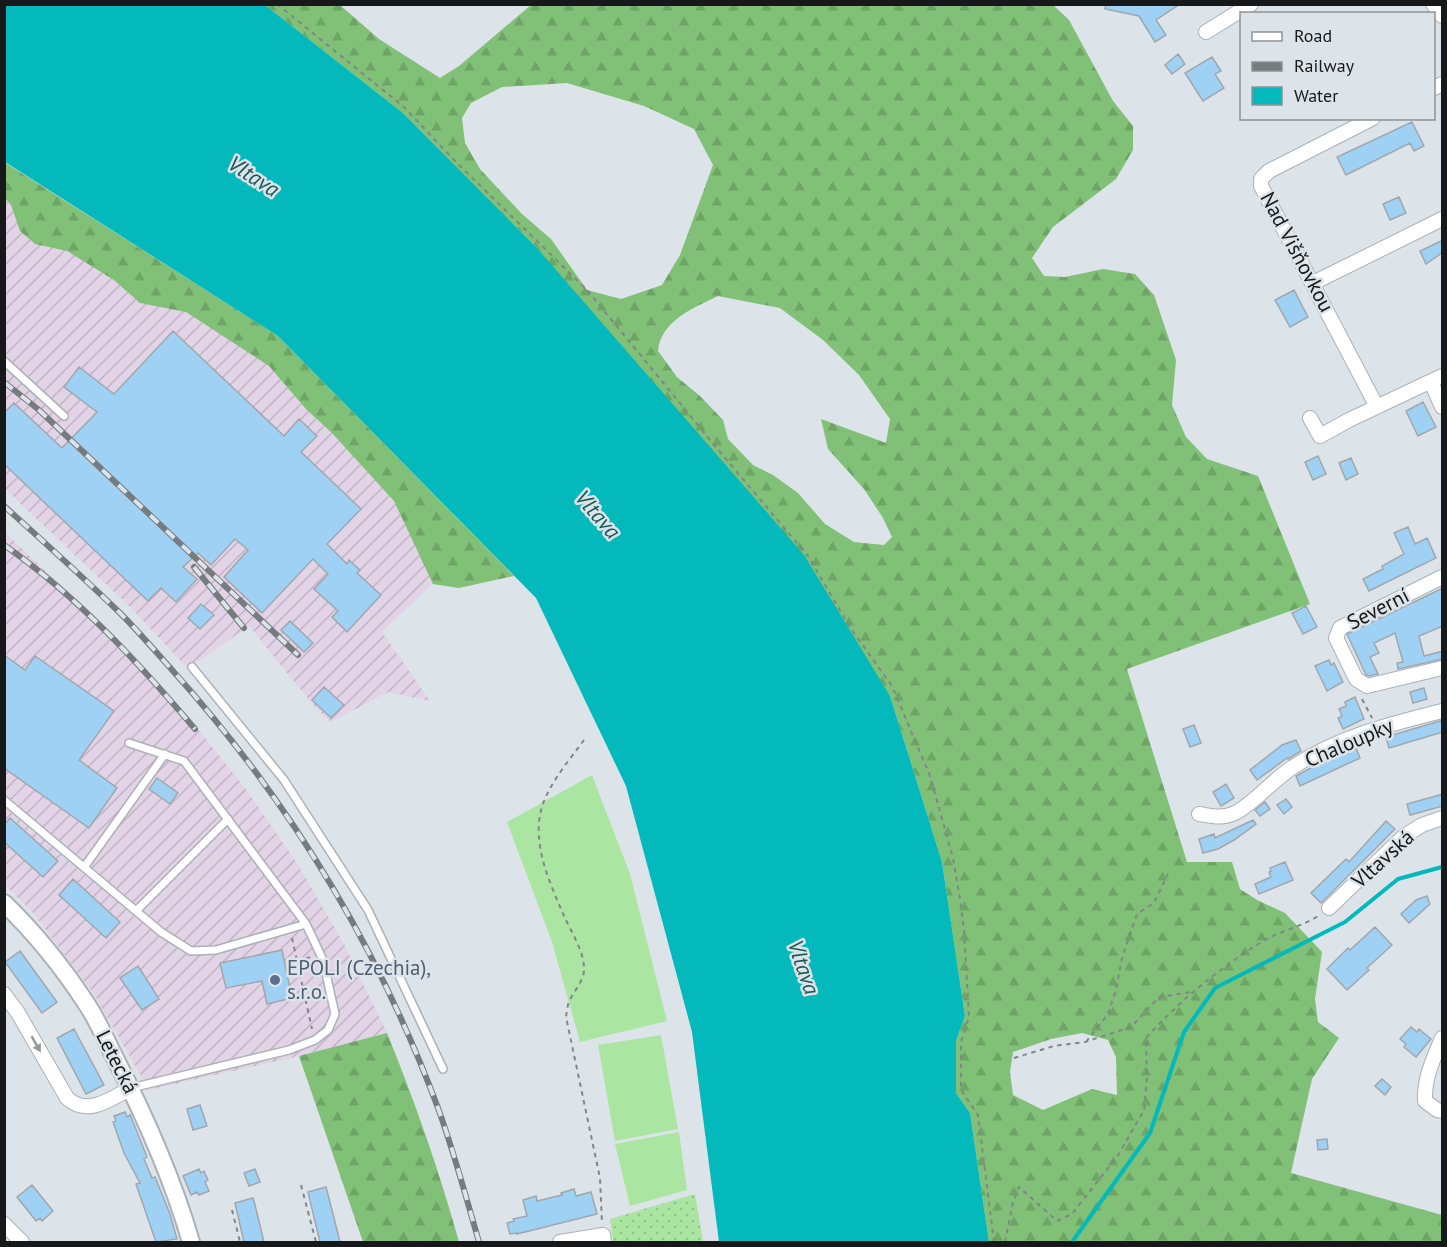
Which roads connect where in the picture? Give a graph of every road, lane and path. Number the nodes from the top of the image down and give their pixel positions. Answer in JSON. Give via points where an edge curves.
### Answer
{"nodes":[{"id":1,"x":277,"y":4,"type":"edge"},
{"id":2,"x":1251,"y":4,"type":"edge"},
{"id":3,"x":1432,"y":4,"type":"edge"},
{"id":4,"x":1443,"y":16,"type":"edge"},
{"id":5,"x":1206,"y":32,"type":"dead end"},
{"id":6,"x":1369,"y":120,"type":"edge"},
{"id":7,"x":1443,"y":219,"type":"edge"},
{"id":8,"x":1313,"y":283,"type":"junction"},
{"id":9,"x":4,"y":361,"type":"edge"},
{"id":10,"x":1437,"y":379,"type":"edge"},
{"id":11,"x":1377,"y":407,"type":"junction"},
{"id":12,"x":1443,"y":407,"type":"edge"},
{"id":13,"x":64,"y":416,"type":"dead end"},
{"id":14,"x":1310,"y":418,"type":"dead end"},
{"id":15,"x":1443,"y":577,"type":"edge"},
{"id":16,"x":192,"y":667,"type":"dead end"},
{"id":17,"x":1443,"y":668,"type":"edge"},
{"id":18,"x":1359,"y":682,"type":"junction"},
{"id":19,"x":1443,"y":711,"type":"edge"},
{"id":20,"x":1380,"y":727,"type":"junction"},
{"id":21,"x":584,"y":740,"type":"dead end"},
{"id":22,"x":129,"y":743,"type":"dead end"},
{"id":23,"x":165,"y":754,"type":"junction"},
{"id":24,"x":4,"y":800,"type":"edge"},
{"id":25,"x":1199,"y":814,"type":"dead end"},
{"id":26,"x":1443,"y":818,"type":"edge"},
{"id":27,"x":228,"y":819,"type":"junction"},
{"id":28,"x":85,"y":866,"type":"junction"},
{"id":29,"x":1168,"y":874,"type":"dead end"},
{"id":30,"x":4,"y":903,"type":"edge"},
{"id":31,"x":1329,"y":908,"type":"joint"},
{"id":32,"x":136,"y":911,"type":"junction"},
{"id":33,"x":306,"y":924,"type":"junction"},
{"id":34,"x":290,"y":928,"type":"junction"},
{"id":35,"x":321,"y":954,"type":"junction"},
{"id":36,"x":297,"y":961,"type":"junction"},
{"id":37,"x":298,"y":967,"type":"junction"},
{"id":38,"x":286,"y":970,"type":"dead end"},
{"id":39,"x":1193,"y":991,"type":"junction"},
{"id":40,"x":4,"y":994,"type":"edge"},
{"id":41,"x":1443,"y":1038,"type":"edge"},
{"id":42,"x":315,"y":1040,"type":"junction"},
{"id":43,"x":1085,"y":1042,"type":"junction"},
{"id":44,"x":1014,"y":1058,"type":"dead end"},
{"id":45,"x":443,"y":1069,"type":"dead end"},
{"id":46,"x":131,"y":1088,"type":"junction"},
{"id":47,"x":1443,"y":1111,"type":"edge"},
{"id":48,"x":302,"y":1185,"type":"dead end"},
{"id":49,"x":232,"y":1210,"type":"dead end"},
{"id":50,"x":4,"y":1224,"type":"edge"},
{"id":51,"x":604,"y":1239,"type":"edge"},
{"id":52,"x":22,"y":1242,"type":"edge"},
{"id":53,"x":190,"y":1242,"type":"edge"},
{"id":54,"x":240,"y":1242,"type":"edge"},
{"id":55,"x":316,"y":1242,"type":"edge"},
{"id":56,"x":560,"y":1242,"type":"edge"},
{"id":57,"x":994,"y":1242,"type":"edge"},
{"id":58,"x":1005,"y":1242,"type":"edge"}],
"edges":[{"from":1,"to":57,"type":"path","via":[[404,108],[587,290],[808,556],[851,629],[892,686],[930,776],[955,870],[964,929],[969,1017],[961,1042],[961,1090],[978,1115]]},
{"from":2,"to":5,"type":"street"},
{"from":3,"to":4,"type":"street"},
{"from":6,"to":8,"type":"street","name":"Nad Višňovkou","via":[[1269,171],[1261,179],[1261,186]]},
{"from":7,"to":8,"type":"street"},
{"from":8,"to":11,"type":"street","name":"Nad Višňovkou"},
{"from":9,"to":13,"type":"lane"},
{"from":10,"to":11,"type":"street"},
{"from":10,"to":12,"type":"street"},
{"from":11,"to":14,"type":"street","via":[[1320,436]]},
{"from":15,"to":18,"type":"street","name":"Severní","via":[[1340,628],[1336,638]]},
{"from":16,"to":45,"type":"lane","via":[[284,780],[368,910]]},
{"from":17,"to":18,"type":"street","via":[[1374,685]]},
{"from":18,"to":20,"type":"path","via":[[1356,688],[1371,718],[1379,719]]},
{"from":19,"to":20,"type":"street","name":"Chaloupky"},
{"from":20,"to":25,"type":"street","name":"Chaloupky","via":[[1325,748],[1292,768],[1236,812],[1219,818]]},
{"from":21,"to":51,"type":"path","via":[[544,801],[538,841],[584,968],[581,982],[568,1002],[566,1017],[600,1178]]},
{"from":22,"to":23,"type":"lane"},
{"from":23,"to":27,"type":"lane","via":[[184,761]]},
{"from":23,"to":28,"type":"lane"},
{"from":24,"to":28,"type":"lane"},
{"from":26,"to":31,"type":"street","name":"Vltavská","via":[[1404,836]]},
{"from":27,"to":32,"type":"lane"},
{"from":27,"to":33,"type":"lane"},
{"from":28,"to":32,"type":"lane"},
{"from":29,"to":43,"type":"path","via":[[1154,903],[1137,914],[1108,1014]]},
{"from":30,"to":46,"type":"street","name":"Letecká","via":[[87,1004]]},
{"from":31,"to":39,"type":"path","via":[[1306,924],[1265,940]]},
{"from":32,"to":34,"type":"lane","via":[[191,951],[216,950]]},
{"from":33,"to":34,"type":"lane"},
{"from":33,"to":35,"type":"lane"},
{"from":34,"to":36,"type":"path"},
{"from":35,"to":36,"type":"path"},
{"from":35,"to":42,"type":"lane","via":[[334,1014],[328,1030]]},
{"from":36,"to":37,"type":"path"},
{"from":37,"to":38,"type":"path"},
{"from":37,"to":42,"type":"path"},
{"from":39,"to":43,"type":"path","via":[[1159,997],[1131,1027]]},
{"from":39,"to":58,"type":"path","via":[[1146,1038],[1144,1110],[1119,1154],[1072,1214],[1057,1221],[1019,1187]]},
{"from":40,"to":46,"type":"street","one_way":true,"via":[[73,1104],[95,1107]]},
{"from":41,"to":47,"type":"street","via":[[1428,1070],[1425,1087],[1425,1101]]},
{"from":42,"to":46,"type":"lane","via":[[289,1050]]},
{"from":43,"to":44,"type":"path"},
{"from":46,"to":53,"type":"street","name":"Letecká","via":[[178,1200]]},
{"from":48,"to":55,"type":"path"},
{"from":49,"to":54,"type":"path"},
{"from":50,"to":52,"type":"street"},
{"from":51,"to":56,"type":"street"}]}
